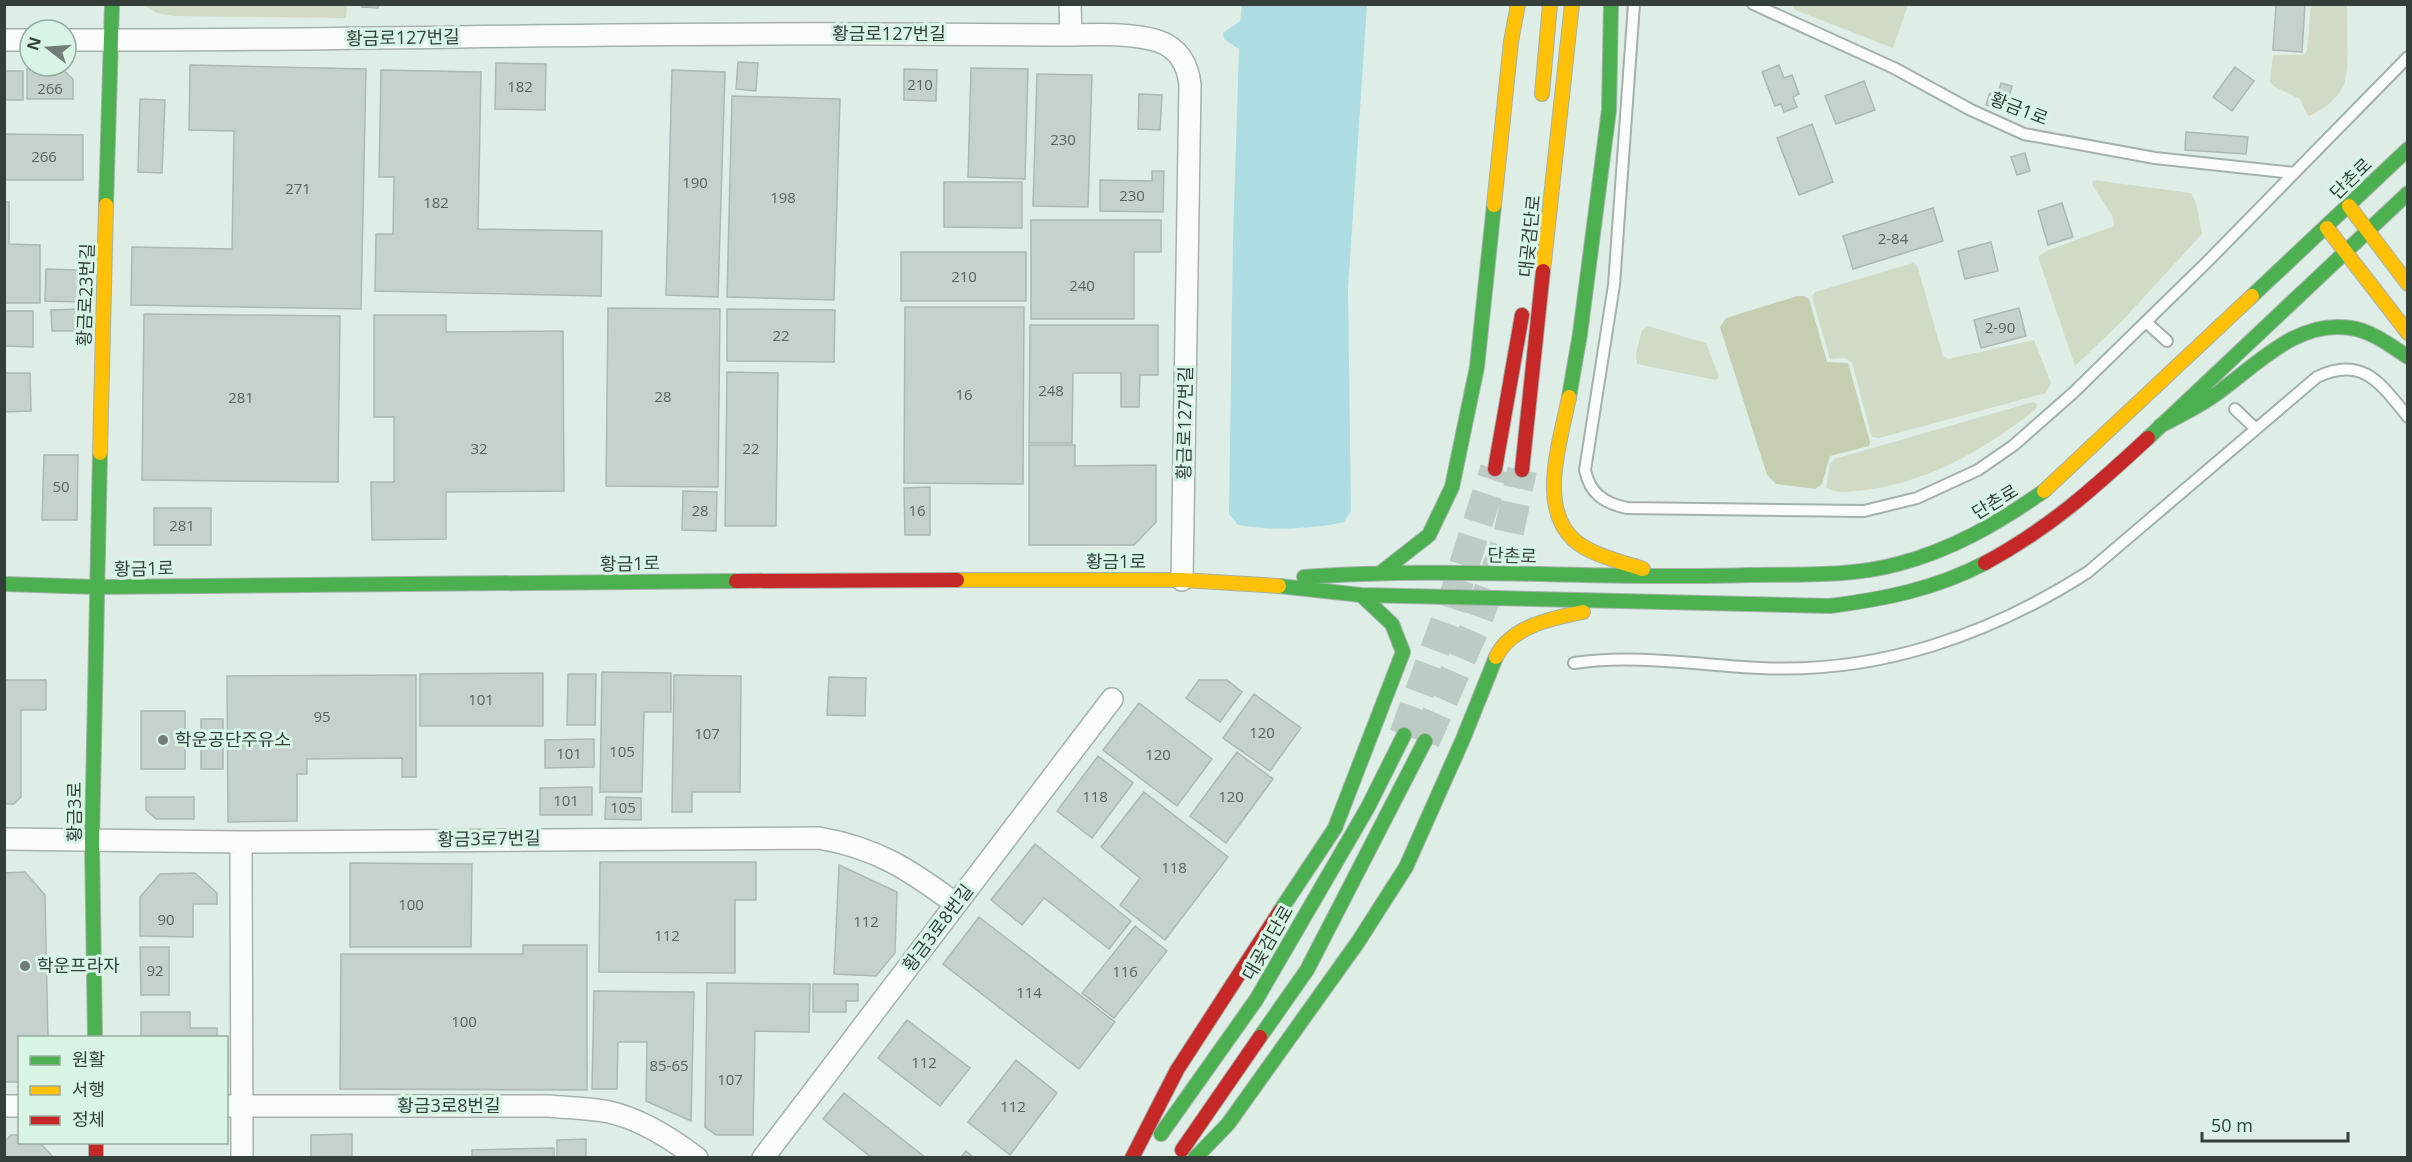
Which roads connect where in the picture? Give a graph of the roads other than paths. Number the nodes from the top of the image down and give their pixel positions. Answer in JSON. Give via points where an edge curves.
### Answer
{"nodes":[{"id":1,"x":112,"y":4,"type":"edge"},
{"id":2,"x":1071,"y":4,"type":"edge"},
{"id":3,"x":1518,"y":4,"type":"edge"},
{"id":4,"x":1550,"y":4,"type":"edge"},
{"id":5,"x":1572,"y":4,"type":"edge"},
{"id":6,"x":1611,"y":4,"type":"edge"},
{"id":7,"x":1634,"y":4,"type":"edge"},
{"id":8,"x":1753,"y":4,"type":"edge"},
{"id":9,"x":1071,"y":35,"type":"junction"},
{"id":10,"x":78,"y":40,"type":"edge"},
{"id":11,"x":112,"y":40,"type":"junction"},
{"id":12,"x":2408,"y":57,"type":"edge"},
{"id":13,"x":1609,"y":90,"type":"junction"},
{"id":14,"x":1627,"y":90,"type":"junction"},
{"id":15,"x":1540,"y":111,"type":"dead end"},
{"id":16,"x":2408,"y":149,"type":"edge"},
{"id":17,"x":2294,"y":173,"type":"junction"},
{"id":18,"x":2408,"y":192,"type":"edge"},
{"id":19,"x":2349,"y":206,"type":"junction"},
{"id":20,"x":2327,"y":228,"type":"junction"},
{"id":21,"x":2366,"y":231,"type":"junction"},
{"id":22,"x":2346,"y":252,"type":"junction"},
{"id":23,"x":2408,"y":284,"type":"edge"},
{"id":24,"x":1523,"y":301,"type":"dead end"},
{"id":25,"x":2146,"y":322,"type":"junction"},
{"id":26,"x":2408,"y":333,"type":"edge"},
{"id":27,"x":2167,"y":341,"type":"dead end"},
{"id":28,"x":2408,"y":357,"type":"edge"},
{"id":29,"x":2235,"y":409,"type":"dead end"},
{"id":30,"x":2408,"y":417,"type":"edge"},
{"id":31,"x":2160,"y":426,"type":"junction"},
{"id":32,"x":2255,"y":428,"type":"junction"},
{"id":33,"x":1495,"y":469,"type":"tunnel mouth"},
{"id":34,"x":1522,"y":470,"type":"tunnel mouth"},
{"id":35,"x":1383,"y":571,"type":"junction"},
{"id":36,"x":1469,"y":572,"type":"joint"},
{"id":37,"x":1668,"y":578,"type":"junction"},
{"id":38,"x":1182,"y":580,"type":"junction"},
{"id":39,"x":1256,"y":583,"type":"junction"},
{"id":40,"x":4,"y":585,"type":"edge"},
{"id":41,"x":96,"y":587,"type":"junction"},
{"id":42,"x":1361,"y":595,"type":"junction"},
{"id":43,"x":1648,"y":602,"type":"junction"},
{"id":44,"x":1574,"y":663,"type":"dead end"},
{"id":45,"x":1112,"y":699,"type":"dead end"},
{"id":46,"x":1404,"y":735,"type":"tunnel mouth"},
{"id":47,"x":1425,"y":741,"type":"tunnel mouth"},
{"id":48,"x":4,"y":839,"type":"edge"},
{"id":49,"x":92,"y":840,"type":"junction"},
{"id":50,"x":241,"y":842,"type":"junction"},
{"id":51,"x":957,"y":904,"type":"junction"},
{"id":52,"x":95,"y":1036,"type":"edge"},
{"id":53,"x":234,"y":1106,"type":"edge"},
{"id":54,"x":242,"y":1158,"type":"edge"},
{"id":55,"x":697,"y":1158,"type":"edge"},
{"id":56,"x":763,"y":1158,"type":"edge"},
{"id":57,"x":1132,"y":1158,"type":"edge"},
{"id":58,"x":1145,"y":1158,"type":"edge"},
{"id":59,"x":1177,"y":1158,"type":"edge"},
{"id":60,"x":1195,"y":1158,"type":"edge"}],
"edges":[{"from":1,"to":11,"type":"main road","name":"황금로23번길"},
{"from":2,"to":9,"type":"street"},
{"from":3,"to":35,"type":"main road","via":[[1477,366],[1452,487],[1429,535]]},
{"from":4,"to":15,"type":"main road"},
{"from":5,"to":34,"type":"main road","name":"대곶검단로"},
{"from":6,"to":13,"type":"main road"},
{"from":7,"to":14,"type":"lane"},
{"from":8,"to":17,"type":"lane","name":"황금1로","via":[[1894,68],[2024,134],[2155,158]]},
{"from":9,"to":11,"type":"street","name":"황금로127번길","via":[[674,33]]},
{"from":9,"to":38,"type":"street","name":"황금로127번길","via":[[1137,37],[1159,42],[1173,48],[1189,70]]},
{"from":10,"to":11,"type":"street","name":"황금로127번길"},
{"from":11,"to":41,"type":"main road","name":"황금로23번길"},
{"from":12,"to":17,"type":"lane"},
{"from":13,"to":14,"type":"lane"},
{"from":13,"to":37,"type":"main road","via":[[1580,334],[1553,486],[1560,522],[1575,541]]},
{"from":14,"to":25,"type":"lane","via":[[1614,285],[1585,470],[1593,492],[1613,505],[1864,511],[1908,501],[1978,470],[2014,445]]},
{"from":16,"to":19,"type":"main road","name":"단촌로"},
{"from":17,"to":25,"type":"lane"},
{"from":18,"to":21,"type":"main road"},
{"from":19,"to":20,"type":"main road","name":"단촌로"},
{"from":19,"to":21,"type":"main road"},
{"from":20,"to":22,"type":"main road"},
{"from":20,"to":37,"type":"main road","name":"단촌로","via":[[2082,460],[2028,505],[1999,522],[1929,555],[1861,572]]},
{"from":21,"to":22,"type":"main road"},
{"from":21,"to":23,"type":"main road"},
{"from":22,"to":26,"type":"main road"},
{"from":22,"to":31,"type":"main road"},
{"from":24,"to":33,"type":"main road","name":"대곶검단로"},
{"from":25,"to":27,"type":"lane"},
{"from":28,"to":31,"type":"main road","via":[[2384,340],[2356,328],[2326,326],[2310,330],[2291,337],[2201,405]]},
{"from":29,"to":32,"type":"lane"},
{"from":30,"to":32,"type":"lane","via":[[2373,378],[2344,368],[2317,377]]},
{"from":31,"to":43,"type":"main road","via":[[2062,515],[2022,543],[1961,575],[1891,598],[1830,606]]},
{"from":32,"to":44,"type":"lane","via":[[2088,572],[2015,612],[1931,647],[1877,661],[1827,668],[1625,659]]},
{"from":35,"to":36,"type":"main road","name":"황금1로"},
{"from":35,"to":39,"type":"main road","name":"황금1로"},
{"from":36,"to":37,"type":"main road","name":"단촌로"},
{"from":38,"to":39,"type":"main road","name":"황금1로"},
{"from":38,"to":41,"type":"main road","name":"황금1로"},
{"from":39,"to":42,"type":"main road","name":"황금1로"},
{"from":40,"to":41,"type":"main road","name":"황금1로"},
{"from":41,"to":49,"type":"main road","name":"황금3로"},
{"from":42,"to":43,"type":"main road","name":"황금1로"},
{"from":42,"to":57,"type":"main road","via":[[1392,624],[1403,652],[1335,828],[1177,1070]]},
{"from":43,"to":60,"type":"main road","via":[[1551,618],[1521,631],[1497,653],[1406,867],[1358,942],[1235,1114]]},
{"from":45,"to":51,"type":"street","name":"황금3로8번길"},
{"from":46,"to":58,"type":"main road","name":"대곶검단로","via":[[1368,807],[1256,1000]]},
{"from":47,"to":59,"type":"main road","via":[[1307,970]]},
{"from":48,"to":49,"type":"street","name":"황금3로7번길"},
{"from":49,"to":50,"type":"street","name":"황금3로7번길"},
{"from":49,"to":52,"type":"main road","name":"황금3로"},
{"from":50,"to":51,"type":"street","name":"황금3로7번길","via":[[819,838],[871,850],[894,861]]},
{"from":50,"to":53,"type":"street"},
{"from":51,"to":56,"type":"street","name":"황금3로8번길"},
{"from":53,"to":54,"type":"street"},
{"from":53,"to":55,"type":"street","name":"황금3로8번길","via":[[587,1109],[610,1112],[658,1132]]}]}
